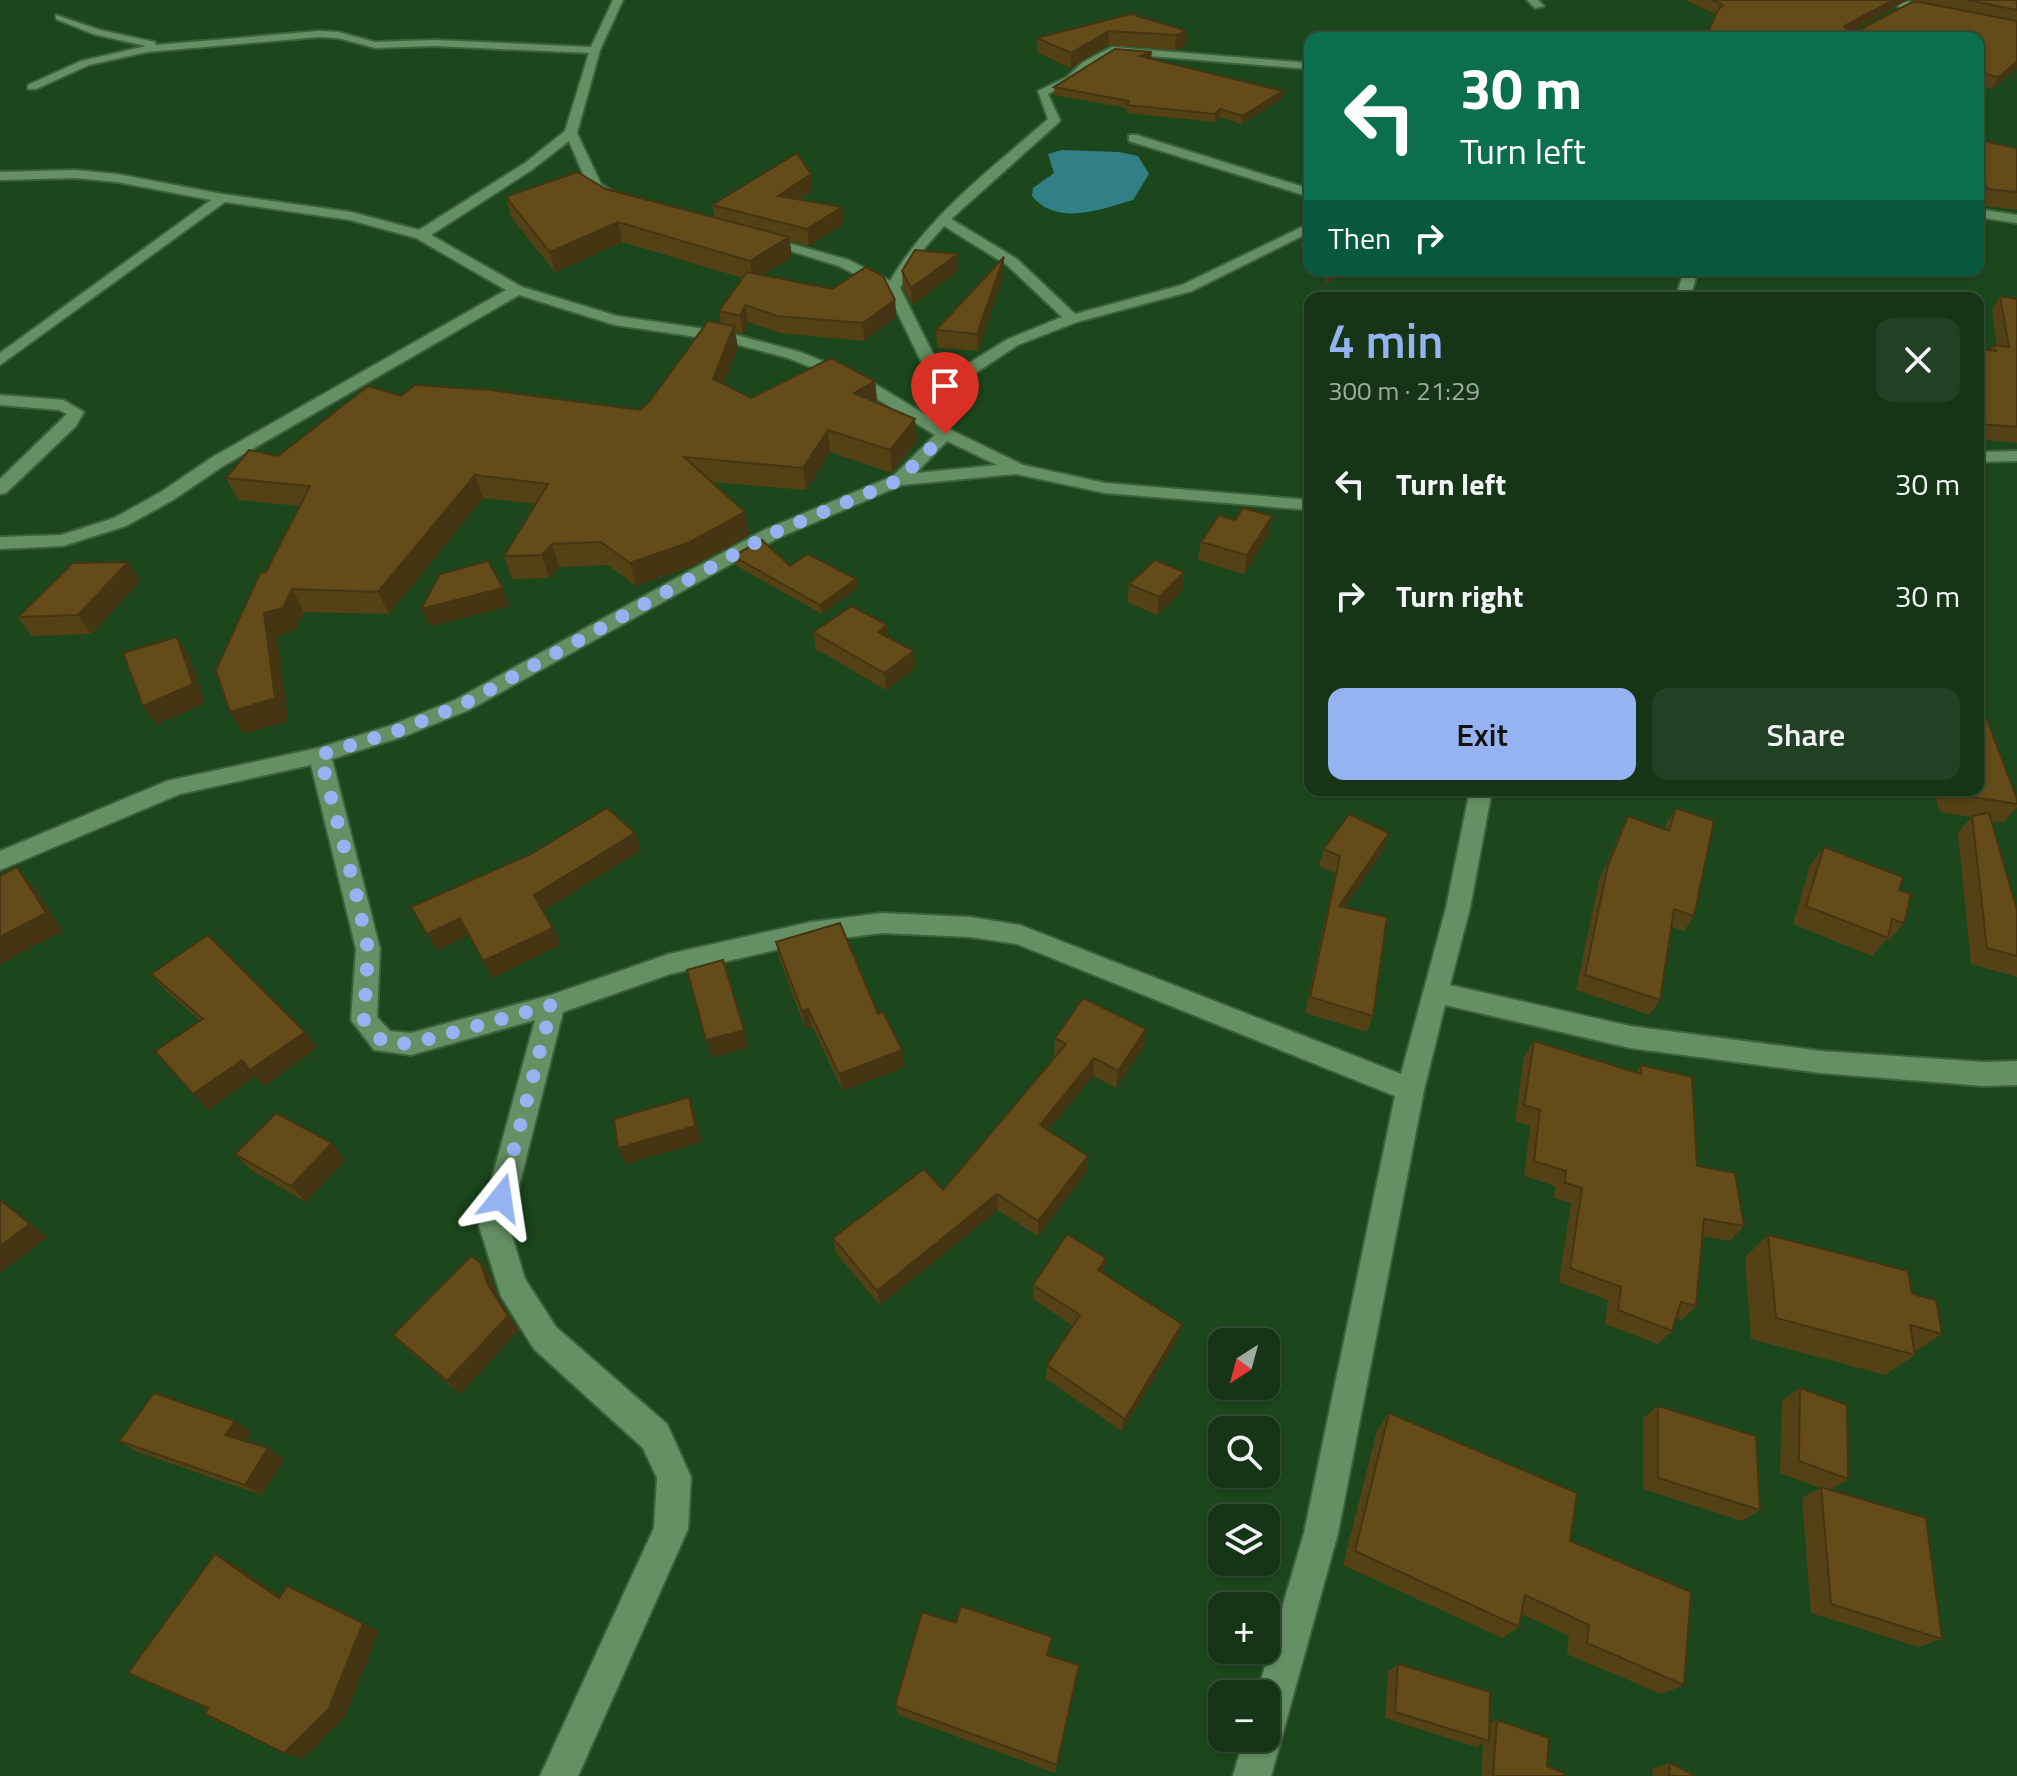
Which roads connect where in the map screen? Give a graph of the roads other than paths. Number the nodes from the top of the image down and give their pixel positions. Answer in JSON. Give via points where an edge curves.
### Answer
{"nodes":[{"id":1,"x":618,"y":0,"type":"edge"},
{"id":2,"x":1882,"y":0,"type":"edge"},
{"id":3,"x":1909,"y":3,"type":"edge"},
{"id":4,"x":1922,"y":9,"type":"edge"},
{"id":5,"x":1894,"y":12,"type":"edge"},
{"id":6,"x":60,"y":17,"type":"dead end"},
{"id":7,"x":165,"y":46,"type":"junction"},
{"id":8,"x":595,"y":50,"type":"junction"},
{"id":9,"x":1304,"y":66,"type":"edge"},
{"id":10,"x":32,"y":87,"type":"dead end"},
{"id":11,"x":571,"y":133,"type":"junction"},
{"id":12,"x":1133,"y":138,"type":"dead end"},
{"id":13,"x":0,"y":176,"type":"edge"},
{"id":14,"x":1304,"y":191,"type":"edge"},
{"id":15,"x":222,"y":198,"type":"junction"},
{"id":16,"x":630,"y":206,"type":"edge"},
{"id":17,"x":1984,"y":214,"type":"edge"},
{"id":18,"x":2017,"y":219,"type":"edge"},
{"id":19,"x":942,"y":220,"type":"junction"},
{"id":20,"x":1304,"y":230,"type":"edge"},
{"id":21,"x":421,"y":235,"type":"junction"},
{"id":22,"x":743,"y":236,"type":"edge"},
{"id":23,"x":893,"y":288,"type":"junction"},
{"id":24,"x":517,"y":290,"type":"junction"},
{"id":25,"x":1072,"y":319,"type":"junction"},
{"id":26,"x":0,"y":360,"type":"edge"},
{"id":27,"x":941,"y":387,"type":"junction"},
{"id":28,"x":0,"y":400,"type":"edge"},
{"id":29,"x":915,"y":413,"type":"junction"},
{"id":30,"x":945,"y":434,"type":"junction"},
{"id":31,"x":2017,"y":456,"type":"edge"},
{"id":32,"x":1984,"y":457,"type":"edge"},
{"id":33,"x":1018,"y":469,"type":"junction"},
{"id":34,"x":899,"y":480,"type":"junction"},
{"id":35,"x":0,"y":489,"type":"edge"},
{"id":36,"x":1304,"y":505,"type":"edge"},
{"id":37,"x":0,"y":543,"type":"edge"},
{"id":38,"x":320,"y":755,"type":"junction"},
{"id":39,"x":1480,"y":796,"type":"edge"},
{"id":40,"x":0,"y":861,"type":"edge"},
{"id":41,"x":1434,"y":992,"type":"junction"},
{"id":42,"x":552,"y":1005,"type":"junction"},
{"id":43,"x":2017,"y":1073,"type":"edge"},
{"id":44,"x":1410,"y":1090,"type":"junction"},
{"id":45,"x":1280,"y":1680,"type":"edge"},
{"id":46,"x":1259,"y":1752,"type":"edge"},
{"id":47,"x":559,"y":1776,"type":"edge"},
{"id":48,"x":1252,"y":1776,"type":"edge"}],
"edges":[{"from":1,"to":8,"type":"street"},
{"from":2,"to":3,"type":"street"},
{"from":3,"to":4,"type":"street"},
{"from":3,"to":5,"type":"street"},
{"from":6,"to":7,"type":"street","via":[[97,32]]},
{"from":7,"to":8,"type":"street","via":[[319,34],[375,45]]},
{"from":7,"to":10,"type":"street","via":[[85,63]]},
{"from":8,"to":11,"type":"street"},
{"from":9,"to":19,"type":"street","via":[[1112,50],[1042,93],[1054,120]]},
{"from":11,"to":16,"type":"street","via":[[596,186]]},
{"from":11,"to":21,"type":"street"},
{"from":12,"to":14,"type":"street"},
{"from":13,"to":15,"type":"street","via":[[89,176]]},
{"from":15,"to":21,"type":"street","via":[[351,216]]},
{"from":15,"to":26,"type":"street"},
{"from":17,"to":18,"type":"street"},
{"from":19,"to":23,"type":"street","via":[[915,250]]},
{"from":19,"to":25,"type":"street","via":[[995,248]]},
{"from":20,"to":25,"type":"street","via":[[1187,288]]},
{"from":21,"to":24,"type":"street"},
{"from":22,"to":23,"type":"street","via":[[844,263]]},
{"from":23,"to":27,"type":"street"},
{"from":24,"to":29,"type":"street","via":[[615,320],[725,337],[794,355],[859,381]]},
{"from":24,"to":37,"type":"street","via":[[120,522],[63,540]]},
{"from":25,"to":27,"type":"street","via":[[1013,342]]},
{"from":27,"to":29,"type":"street"},
{"from":28,"to":35,"type":"street","via":[[63,405],[76,412]]},
{"from":29,"to":30,"type":"street"},
{"from":30,"to":33,"type":"street"},
{"from":30,"to":34,"type":"street"},
{"from":31,"to":32,"type":"street"},
{"from":33,"to":34,"type":"street"},
{"from":33,"to":36,"type":"street","via":[[1105,488]]},
{"from":34,"to":38,"type":"street","via":[[771,534],[462,705]]},
{"from":38,"to":40,"type":"street","via":[[175,787]]},
{"from":38,"to":42,"type":"street","via":[[368,949],[364,1020],[383,1042],[411,1044]]},
{"from":39,"to":41,"type":"street","via":[[1458,908]]},
{"from":41,"to":43,"type":"street","via":[[1630,1037],[1821,1062]]},
{"from":41,"to":44,"type":"street"},
{"from":42,"to":44,"type":"street","via":[[669,964],[811,932],[882,923],[970,927],[1020,935]]},
{"from":42,"to":47,"type":"street","via":[[494,1226],[512,1286],[545,1338],[655,1436],[674,1477],[671,1529]]},
{"from":44,"to":45,"type":"street","via":[[1321,1533]]},
{"from":46,"to":48,"type":"street"}]}
